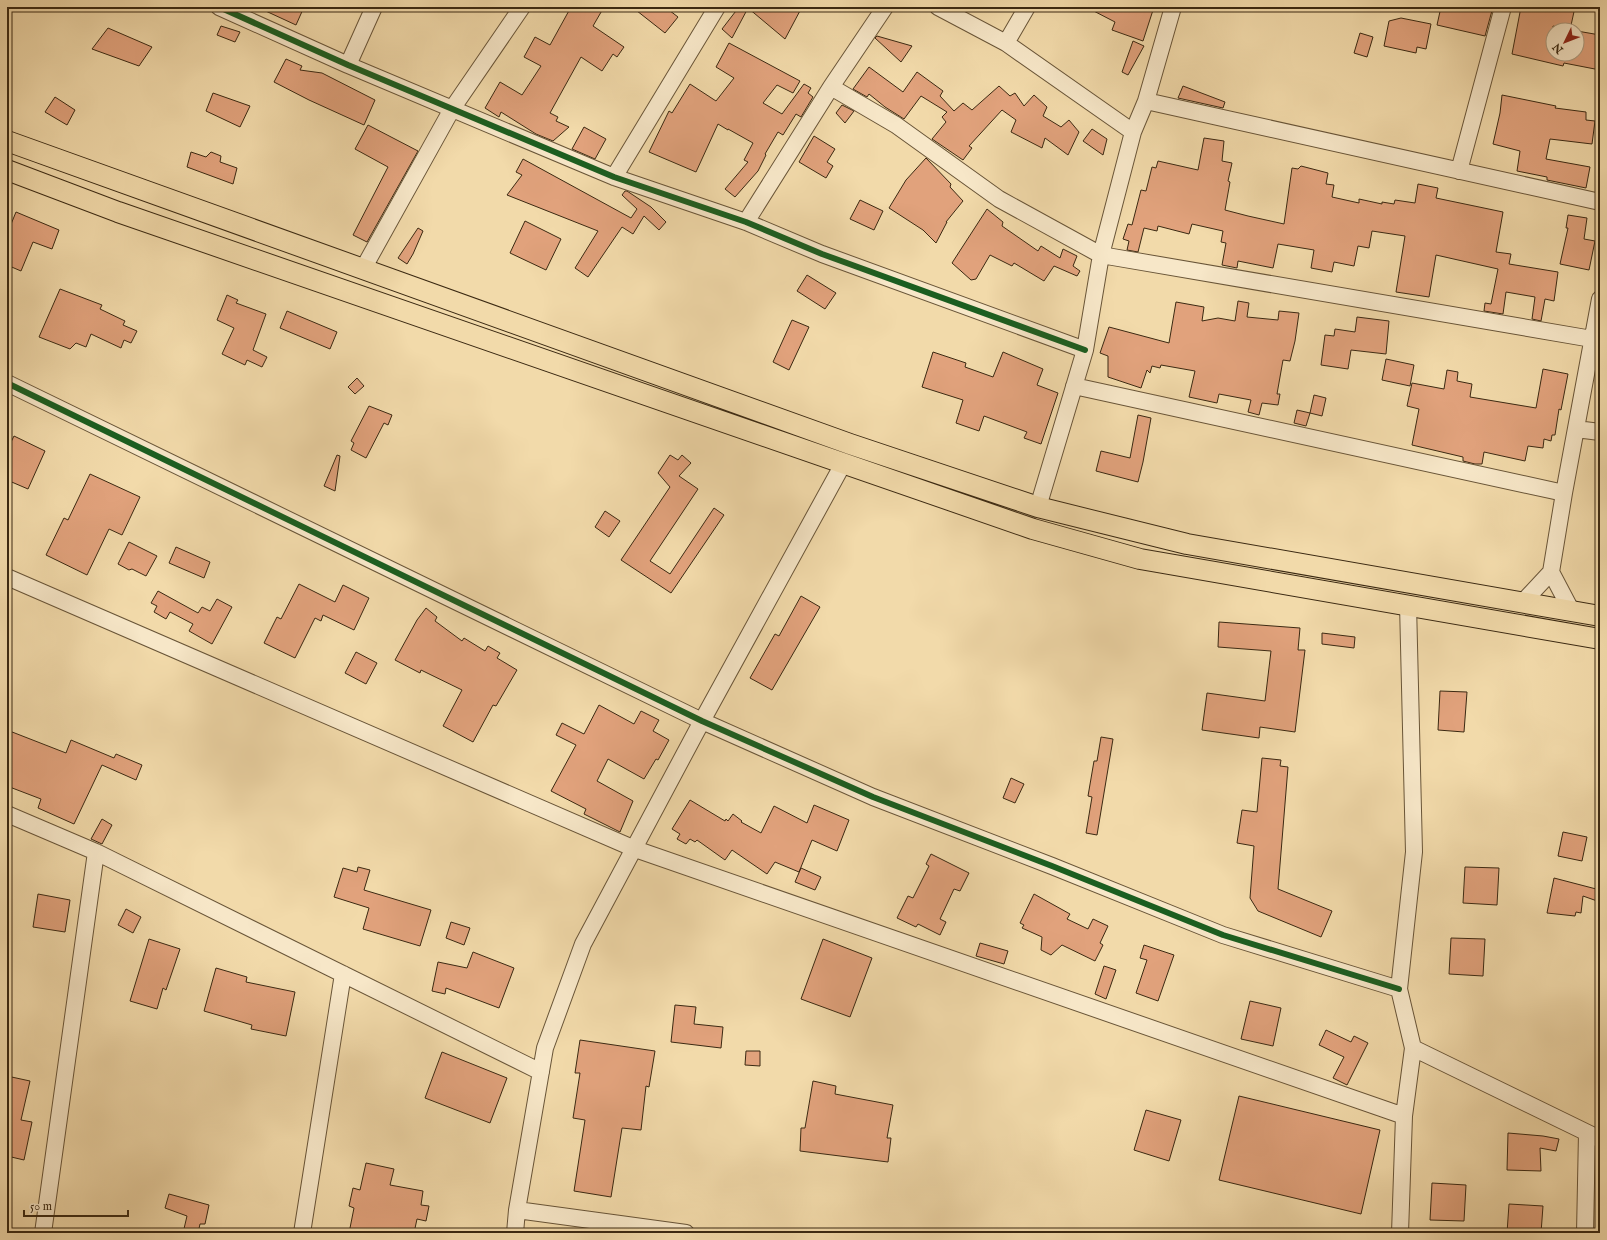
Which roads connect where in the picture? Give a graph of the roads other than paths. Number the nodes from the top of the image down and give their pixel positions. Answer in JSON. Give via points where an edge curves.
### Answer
{"nodes":[{"id":1,"x":219,"y":7,"type":"edge"},
{"id":2,"x":374,"y":7,"type":"edge"},
{"id":3,"x":522,"y":7,"type":"edge"},
{"id":4,"x":717,"y":7,"type":"edge"},
{"id":5,"x":886,"y":7,"type":"edge"},
{"id":6,"x":938,"y":7,"type":"edge"},
{"id":7,"x":1027,"y":7,"type":"edge"},
{"id":8,"x":1173,"y":7,"type":"edge"},
{"id":9,"x":1503,"y":7,"type":"edge"},
{"id":10,"x":1006,"y":43,"type":"junction"},
{"id":11,"x":348,"y":65,"type":"junction"},
{"id":12,"x":831,"y":87,"type":"junction"},
{"id":13,"x":1146,"y":101,"type":"junction"},
{"id":14,"x":452,"y":109,"type":"junction"},
{"id":15,"x":1133,"y":132,"type":"junction"},
{"id":16,"x":7,"y":141,"type":"edge"},
{"id":17,"x":7,"y":170,"type":"edge"},
{"id":18,"x":1459,"y":171,"type":"junction"},
{"id":19,"x":614,"y":177,"type":"junction"},
{"id":20,"x":1600,"y":202,"type":"edge"},
{"id":21,"x":746,"y":222,"type":"junction"},
{"id":22,"x":1101,"y":255,"type":"junction"},
{"id":23,"x":363,"y":269,"type":"junction"},
{"id":24,"x":1600,"y":299,"type":"edge"},
{"id":25,"x":1592,"y":339,"type":"junction"},
{"id":26,"x":1084,"y":350,"type":"junction"},
{"id":27,"x":7,"y":383,"type":"edge"},
{"id":28,"x":1074,"y":386,"type":"junction"},
{"id":29,"x":1576,"y":428,"type":"junction"},
{"id":30,"x":1600,"y":432,"type":"edge"},
{"id":31,"x":879,"y":453,"type":"junction"},
{"id":32,"x":843,"y":464,"type":"junction"},
{"id":33,"x":875,"y":474,"type":"junction"},
{"id":34,"x":1564,"y":493,"type":"junction"},
{"id":35,"x":1038,"y":507,"type":"junction"},
{"id":36,"x":1551,"y":572,"type":"junction"},
{"id":37,"x":7,"y":577,"type":"edge"},
{"id":38,"x":1523,"y":602,"type":"junction"},
{"id":39,"x":1408,"y":604,"type":"junction"},
{"id":40,"x":1571,"y":610,"type":"junction"},
{"id":41,"x":1600,"y":616,"type":"edge"},
{"id":42,"x":1600,"y":639,"type":"edge"},
{"id":43,"x":702,"y":721,"type":"junction"},
{"id":44,"x":7,"y":814,"type":"edge"},
{"id":45,"x":635,"y":849,"type":"junction"},
{"id":46,"x":96,"y":852,"type":"junction"},
{"id":47,"x":343,"y":974,"type":"junction"},
{"id":48,"x":1399,"y":989,"type":"junction"},
{"id":49,"x":1413,"y":1048,"type":"junction"},
{"id":50,"x":541,"y":1072,"type":"junction"},
{"id":51,"x":1404,"y":1116,"type":"junction"},
{"id":52,"x":1593,"y":1136,"type":"edge"},
{"id":53,"x":517,"y":1210,"type":"junction"},
{"id":54,"x":43,"y":1233,"type":"edge"},
{"id":55,"x":302,"y":1233,"type":"edge"},
{"id":56,"x":515,"y":1233,"type":"edge"},
{"id":57,"x":686,"y":1233,"type":"edge"},
{"id":58,"x":1400,"y":1233,"type":"edge"},
{"id":59,"x":1585,"y":1233,"type":"edge"}],
"edges":[{"from":1,"to":11,"type":"street"},
{"from":2,"to":11,"type":"street"},
{"from":3,"to":14,"type":"street"},
{"from":4,"to":19,"type":"street"},
{"from":5,"to":12,"type":"street"},
{"from":6,"to":10,"type":"street"},
{"from":7,"to":10,"type":"street"},
{"from":8,"to":13,"type":"street"},
{"from":9,"to":18,"type":"street"},
{"from":10,"to":15,"type":"street"},
{"from":11,"to":14,"type":"street"},
{"from":12,"to":21,"type":"street"},
{"from":12,"to":22,"type":"street","via":[[896,125],[999,199]]},
{"from":13,"to":15,"type":"street"},
{"from":13,"to":18,"type":"street"},
{"from":14,"to":19,"type":"street"},
{"from":14,"to":23,"type":"street"},
{"from":15,"to":22,"type":"street"},
{"from":16,"to":23,"type":"main road"},
{"from":17,"to":32,"type":"main road","via":[[126,214]]},
{"from":18,"to":20,"type":"street"},
{"from":19,"to":21,"type":"street"},
{"from":21,"to":26,"type":"street","via":[[822,254]]},
{"from":22,"to":25,"type":"street"},
{"from":22,"to":26,"type":"street"},
{"from":23,"to":31,"type":"main road"},
{"from":24,"to":25,"type":"street"},
{"from":25,"to":29,"type":"street"},
{"from":26,"to":28,"type":"street"},
{"from":27,"to":43,"type":"street"},
{"from":28,"to":34,"type":"street"},
{"from":28,"to":35,"type":"street"},
{"from":29,"to":30,"type":"street"},
{"from":29,"to":34,"type":"street"},
{"from":31,"to":33,"type":"main road"},
{"from":31,"to":35,"type":"main road"},
{"from":32,"to":33,"type":"main road"},
{"from":32,"to":43,"type":"street"},
{"from":33,"to":39,"type":"main road","via":[[1033,529],[1140,559]]},
{"from":34,"to":36,"type":"street"},
{"from":35,"to":38,"type":"main road","via":[[1187,544]]},
{"from":36,"to":38,"type":"street"},
{"from":36,"to":40,"type":"street"},
{"from":37,"to":45,"type":"street"},
{"from":38,"to":40,"type":"main road"},
{"from":39,"to":42,"type":"main road"},
{"from":39,"to":48,"type":"street","via":[[1414,852]]},
{"from":40,"to":41,"type":"main road"},
{"from":43,"to":45,"type":"street"},
{"from":43,"to":48,"type":"street","via":[[873,797],[1223,935]]},
{"from":44,"to":46,"type":"street"},
{"from":45,"to":50,"type":"street","via":[[583,944],[545,1048]]},
{"from":45,"to":51,"type":"street"},
{"from":46,"to":47,"type":"street"},
{"from":46,"to":54,"type":"street"},
{"from":47,"to":50,"type":"street"},
{"from":47,"to":55,"type":"street"},
{"from":48,"to":49,"type":"street"},
{"from":49,"to":51,"type":"street"},
{"from":49,"to":52,"type":"street"},
{"from":50,"to":53,"type":"street"},
{"from":51,"to":58,"type":"street"},
{"from":52,"to":59,"type":"street"},
{"from":53,"to":56,"type":"street"},
{"from":53,"to":57,"type":"street"}]}
